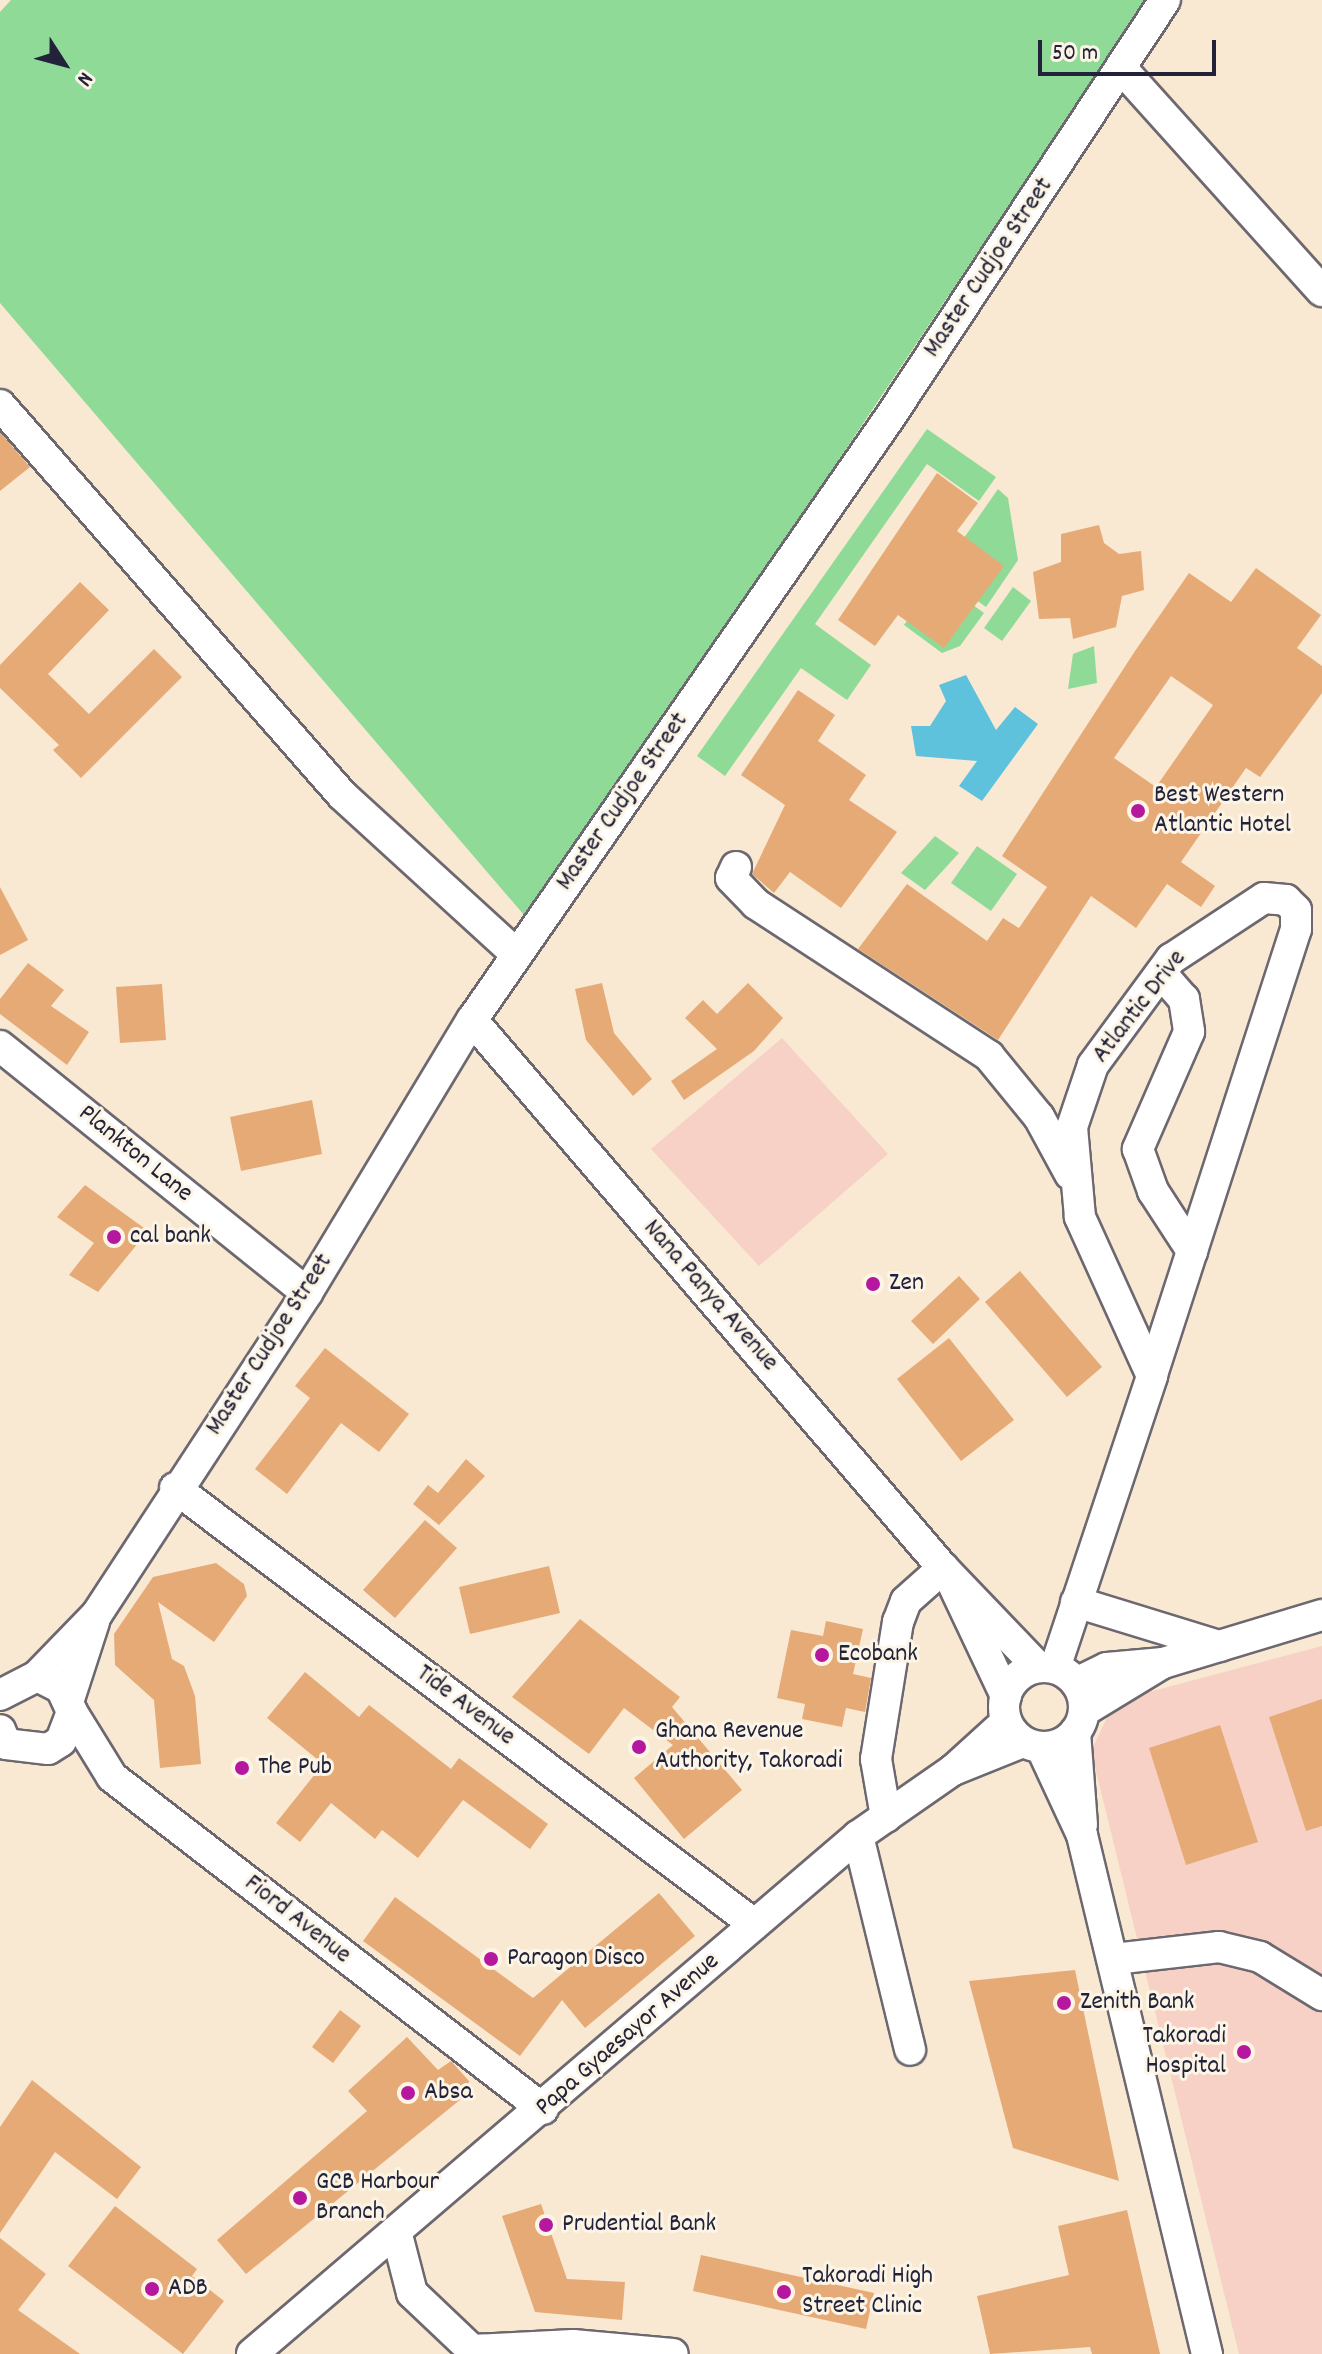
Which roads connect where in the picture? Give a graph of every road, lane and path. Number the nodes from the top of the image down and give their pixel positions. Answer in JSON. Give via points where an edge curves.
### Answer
{"nodes":[{"id":1,"x":1165,"y":0,"type":"edge"},
{"id":2,"x":1122,"y":69,"type":"junction"},
{"id":3,"x":1322,"y":291,"type":"edge"},
{"id":4,"x":0,"y":405,"type":"edge"},
{"id":5,"x":736,"y":867,"type":"dead end"},
{"id":6,"x":517,"y":955,"type":"junction"},
{"id":7,"x":1161,"y":973,"type":"junction"},
{"id":8,"x":472,"y":1020,"type":"junction"},
{"id":9,"x":0,"y":1046,"type":"edge"},
{"id":10,"x":1071,"y":1175,"type":"junction"},
{"id":11,"x":1192,"y":1251,"type":"junction"},
{"id":12,"x":307,"y":1293,"type":"junction"},
{"id":13,"x":1152,"y":1376,"type":"junction"},
{"id":14,"x":175,"y":1488,"type":"junction"},
{"id":15,"x":945,"y":1570,"type":"junction"},
{"id":16,"x":1076,"y":1602,"type":"junction"},
{"id":17,"x":97,"y":1614,"type":"junction"},
{"id":18,"x":1322,"y":1615,"type":"edge"},
{"id":19,"x":1221,"y":1646,"type":"junction"},
{"id":20,"x":37,"y":1676,"type":"junction"},
{"id":21,"x":1066,"y":1692,"type":"junction"},
{"id":22,"x":0,"y":1695,"type":"edge"},
{"id":23,"x":70,"y":1706,"type":"junction"},
{"id":24,"x":1019,"y":1727,"type":"junction"},
{"id":25,"x":2,"y":1743,"type":"edge"},
{"id":26,"x":48,"y":1749,"type":"junction"},
{"id":27,"x":112,"y":1777,"type":"junction"},
{"id":28,"x":886,"y":1817,"type":"junction"},
{"id":29,"x":1082,"y":1835,"type":"junction"},
{"id":30,"x":858,"y":1836,"type":"junction"},
{"id":31,"x":754,"y":1924,"type":"junction"},
{"id":32,"x":1114,"y":1959,"type":"junction"},
{"id":33,"x":1322,"y":1995,"type":"edge"},
{"id":34,"x":910,"y":2050,"type":"dead end"},
{"id":35,"x":543,"y":2109,"type":"junction"},
{"id":36,"x":396,"y":2231,"type":"junction"},
{"id":37,"x":252,"y":2354,"type":"edge"},
{"id":38,"x":673,"y":2354,"type":"edge"},
{"id":39,"x":1207,"y":2354,"type":"edge"}],
"edges":[{"from":1,"to":2,"type":"street","name":"Master Cudjoe Street"},
{"from":2,"to":3,"type":"street"},
{"from":2,"to":6,"type":"street","name":"Master Cudjoe Street"},
{"from":4,"to":6,"type":"street","via":[[342,795]]},
{"from":5,"to":10,"type":"street","via":[[731,878],[756,904],[989,1056],[1039,1117]]},
{"from":6,"to":8,"type":"street","name":"Master Cudjoe Street"},
{"from":7,"to":10,"type":"street","name":"Atlantic Drive","via":[[1093,1065],[1072,1127]]},
{"from":7,"to":11,"type":"street","via":[[1184,999],[1189,1032],[1138,1149],[1153,1191]]},
{"from":7,"to":11,"type":"street","name":"Atlantic Drive","via":[[1194,940],[1264,898],[1286,900],[1296,910],[1296,929]]},
{"from":8,"to":12,"type":"street","name":"Master Cudjoe Street"},
{"from":8,"to":15,"type":"street","name":"Nana Panya Avenue"},
{"from":9,"to":12,"type":"street","name":"Plankton Lane"},
{"from":10,"to":13,"type":"street","name":"Atlantic Drive","via":[[1080,1217]]},
{"from":11,"to":13,"type":"street","name":"Atlantic Drive"},
{"from":12,"to":14,"type":"street","name":"Master Cudjoe Street"},
{"from":13,"to":16,"type":"street","name":"Atlantic Drive"},
{"from":14,"to":17,"type":"street","name":"Master Cudjoe Street"},
{"from":14,"to":31,"type":"street","name":"Tide Avenue"},
{"from":15,"to":21,"type":"street","name":"Nana Panya Avenue"},
{"from":15,"to":24,"type":"street","name":"Nana Panya Avenue"},
{"from":15,"to":28,"type":"street","via":[[906,1601],[898,1622],[876,1759]]},
{"from":16,"to":19,"type":"street"},
{"from":16,"to":21,"type":"street","name":"Atlantic Drive"},
{"from":17,"to":20,"type":"street","name":"Master Cudjoe Street"},
{"from":17,"to":23,"type":"street","name":"Master Cudjoe Street"},
{"from":18,"to":19,"type":"street"},
{"from":19,"to":21,"type":"street"},
{"from":20,"to":22,"type":"street","name":"Master Cudjoe Street"},
{"from":20,"to":23,"type":"street"},
{"from":21,"to":24,"type":"street"},
{"from":21,"to":24,"type":"street","name":"Papa Gyaesayor Avenue","via":[[1018,1677]]},
{"from":21,"to":29,"type":"street"},
{"from":23,"to":26,"type":"street","name":"Master Cudjoe Street","via":[[61,1741]]},
{"from":23,"to":27,"type":"street","name":"Fiord Avenue"},
{"from":24,"to":28,"type":"street","name":"Papa Gyaesayor Avenue"},
{"from":24,"to":29,"type":"street","name":"Nana Panya Avenue"},
{"from":25,"to":26,"type":"street"},
{"from":26,"to":27,"type":"street"},
{"from":27,"to":35,"type":"street","name":"Fiord Avenue"},
{"from":28,"to":30,"type":"street","name":"Papa Gyaesayor Avenue"},
{"from":29,"to":32,"type":"street"},
{"from":30,"to":31,"type":"street","name":"Papa Gyaesayor Avenue"},
{"from":30,"to":34,"type":"street"},
{"from":31,"to":35,"type":"street","name":"Papa Gyaesayor Avenue"},
{"from":32,"to":33,"type":"street","via":[[1219,1947],[1260,1957]]},
{"from":32,"to":39,"type":"street"},
{"from":35,"to":36,"type":"street","name":"Papa Gyaesayor Avenue"},
{"from":36,"to":37,"type":"street","name":"Papa Gyaesayor Avenue"},
{"from":36,"to":38,"type":"street","via":[[412,2293],[472,2350],[573,2345]]}]}
